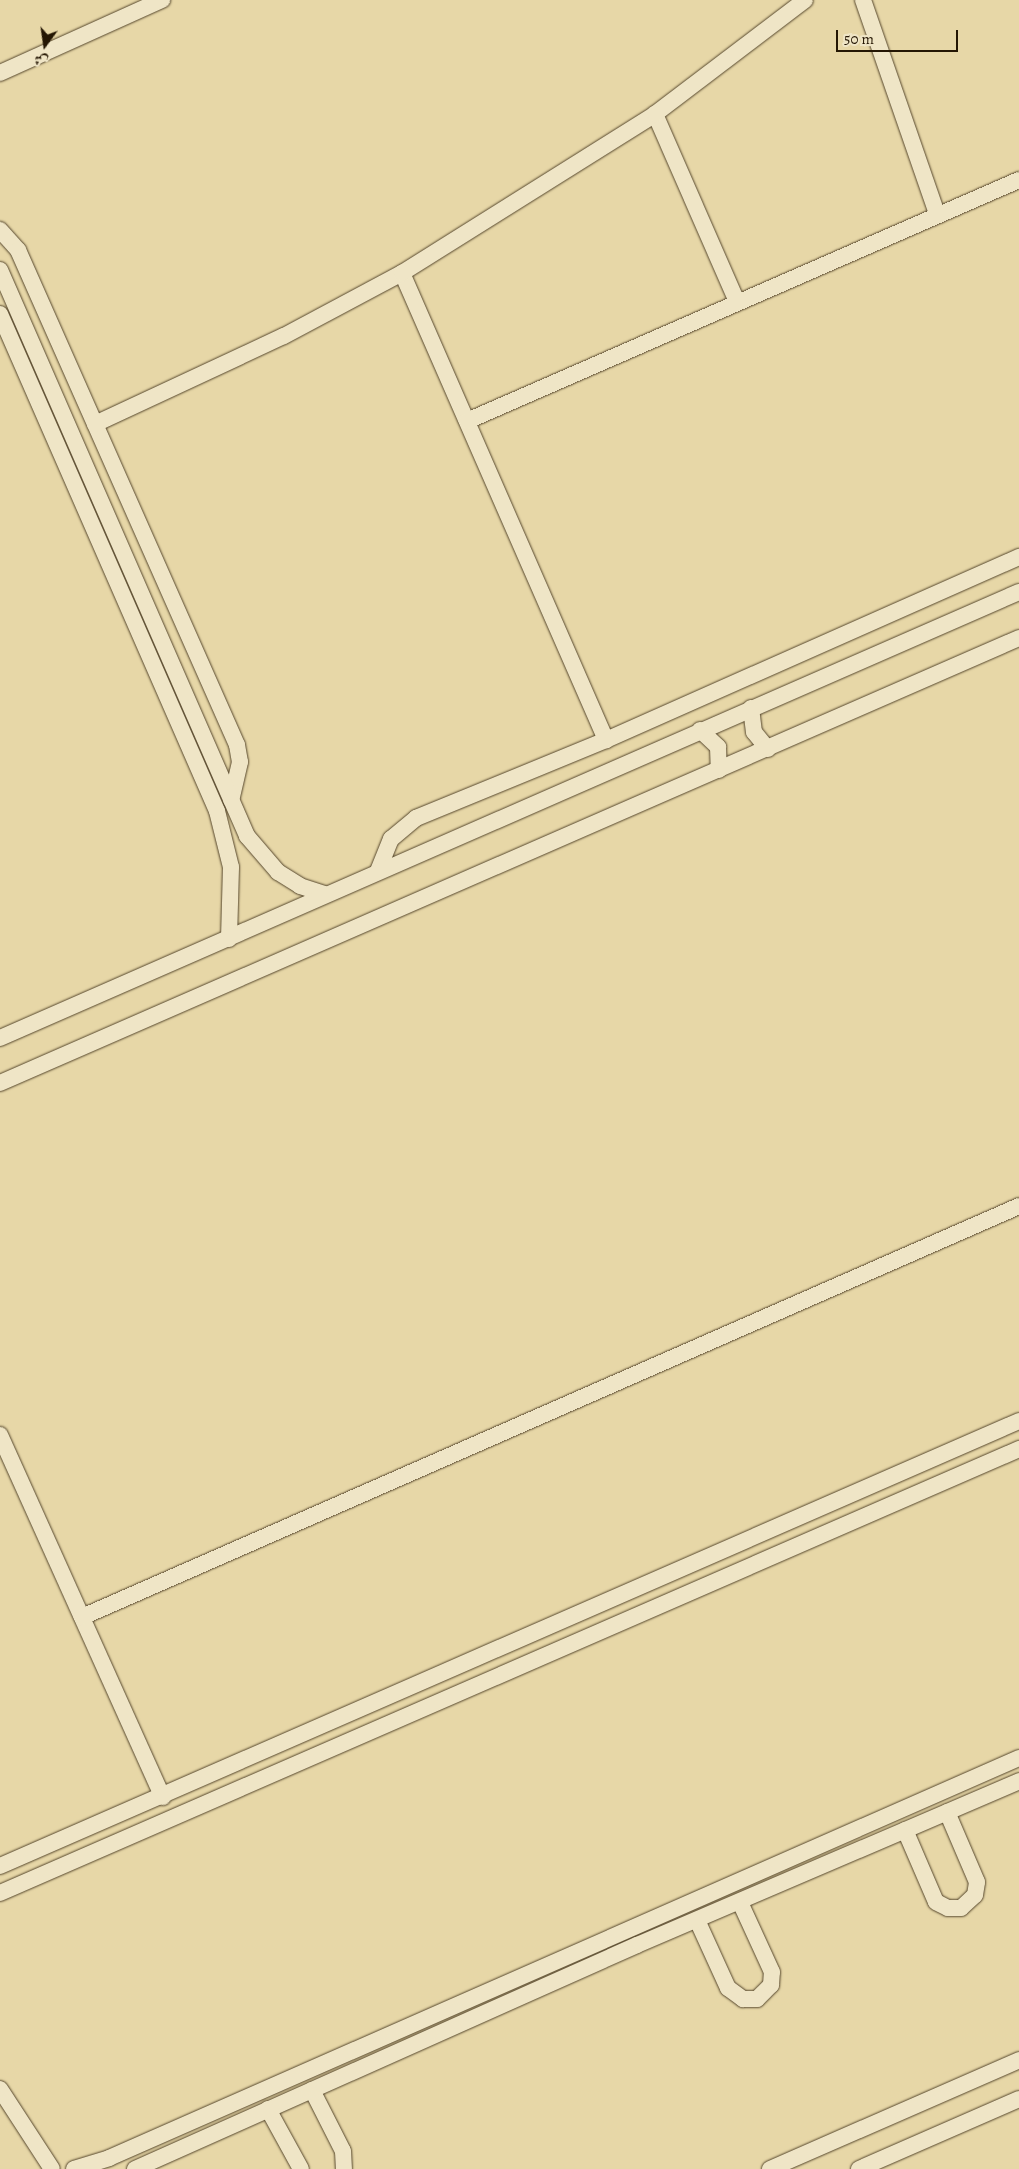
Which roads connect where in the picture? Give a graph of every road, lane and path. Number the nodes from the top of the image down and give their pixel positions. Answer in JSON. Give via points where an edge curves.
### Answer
{"nodes":[{"id":1,"x":162,"y":0,"type":"edge"},
{"id":2,"x":805,"y":0,"type":"edge"},
{"id":3,"x":863,"y":0,"type":"edge"},
{"id":4,"x":0,"y":73,"type":"edge"},
{"id":5,"x":655,"y":114,"type":"junction"},
{"id":6,"x":1019,"y":180,"type":"edge"},
{"id":7,"x":937,"y":214,"type":"junction"},
{"id":8,"x":0,"y":230,"type":"edge"},
{"id":9,"x":0,"y":270,"type":"edge"},
{"id":10,"x":402,"y":273,"type":"junction"},
{"id":11,"x":737,"y":302,"type":"junction"},
{"id":12,"x":0,"y":314,"type":"edge"},
{"id":13,"x":467,"y":421,"type":"junction"},
{"id":14,"x":95,"y":424,"type":"junction"},
{"id":15,"x":1019,"y":557,"type":"edge"},
{"id":16,"x":1019,"y":592,"type":"edge"},
{"id":17,"x":1019,"y":638,"type":"edge"},
{"id":18,"x":751,"y":708,"type":"junction"},
{"id":19,"x":700,"y":730,"type":"junction"},
{"id":20,"x":606,"y":740,"type":"junction"},
{"id":21,"x":768,"y":749,"type":"junction"},
{"id":22,"x":719,"y":770,"type":"junction"},
{"id":23,"x":231,"y":800,"type":"junction"},
{"id":24,"x":378,"y":870,"type":"junction"},
{"id":25,"x":325,"y":894,"type":"junction"},
{"id":26,"x":229,"y":939,"type":"junction"},
{"id":27,"x":0,"y":1038,"type":"edge"},
{"id":28,"x":0,"y":1083,"type":"edge"},
{"id":29,"x":1019,"y":1206,"type":"edge"},
{"id":30,"x":1019,"y":1421,"type":"edge"},
{"id":31,"x":0,"y":1435,"type":"edge"},
{"id":32,"x":1019,"y":1449,"type":"edge"},
{"id":33,"x":82,"y":1617,"type":"junction"},
{"id":34,"x":1019,"y":1758,"type":"edge"},
{"id":35,"x":1019,"y":1781,"type":"edge"},
{"id":36,"x":163,"y":1797,"type":"junction"},
{"id":37,"x":947,"y":1812,"type":"junction"},
{"id":38,"x":905,"y":1830,"type":"junction"},
{"id":39,"x":0,"y":1866,"type":"edge"},
{"id":40,"x":0,"y":1892,"type":"edge"},
{"id":41,"x":740,"y":1902,"type":"junction"},
{"id":42,"x":697,"y":1920,"type":"junction"},
{"id":43,"x":630,"y":1929,"type":"junction"},
{"id":44,"x":638,"y":1946,"type":"junction"},
{"id":45,"x":1019,"y":2060,"type":"edge"},
{"id":46,"x":0,"y":2089,"type":"edge"},
{"id":47,"x":312,"y":2090,"type":"junction"},
{"id":48,"x":1019,"y":2099,"type":"edge"},
{"id":49,"x":268,"y":2109,"type":"junction"},
{"id":50,"x":52,"y":2169,"type":"edge"},
{"id":51,"x":74,"y":2169,"type":"edge"},
{"id":52,"x":135,"y":2169,"type":"edge"},
{"id":53,"x":300,"y":2169,"type":"edge"},
{"id":54,"x":344,"y":2169,"type":"edge"},
{"id":55,"x":770,"y":2169,"type":"edge"},
{"id":56,"x":859,"y":2169,"type":"edge"}],
"edges":[{"from":1,"to":4,"type":"street"},
{"from":2,"to":5,"type":"street"},
{"from":3,"to":7,"type":"street"},
{"from":5,"to":10,"type":"street"},
{"from":5,"to":11,"type":"street"},
{"from":6,"to":7,"type":"street"},
{"from":7,"to":11,"type":"street"},
{"from":8,"to":14,"type":"street","via":[[18,250]]},
{"from":9,"to":23,"type":"street"},
{"from":10,"to":13,"type":"street"},
{"from":10,"to":14,"type":"street","via":[[284,336]]},
{"from":11,"to":13,"type":"street"},
{"from":12,"to":26,"type":"street","via":[[216,811],[231,867]]},
{"from":13,"to":20,"type":"street"},
{"from":14,"to":23,"type":"street","via":[[237,745],[240,762]]},
{"from":15,"to":20,"type":"street"},
{"from":16,"to":18,"type":"street"},
{"from":17,"to":21,"type":"street"},
{"from":18,"to":19,"type":"street"},
{"from":18,"to":21,"type":"street","via":[[754,732]]},
{"from":19,"to":22,"type":"street","via":[[718,747]]},
{"from":19,"to":24,"type":"street"},
{"from":20,"to":24,"type":"street","via":[[416,818],[391,840]]},
{"from":21,"to":22,"type":"street"},
{"from":22,"to":28,"type":"street"},
{"from":23,"to":25,"type":"street","via":[[247,836],[266,861],[289,880]]},
{"from":24,"to":25,"type":"street"},
{"from":25,"to":26,"type":"street"},
{"from":26,"to":27,"type":"street"},
{"from":29,"to":33,"type":"street"},
{"from":30,"to":36,"type":"street"},
{"from":31,"to":33,"type":"street"},
{"from":32,"to":40,"type":"street"},
{"from":33,"to":36,"type":"street"},
{"from":34,"to":43,"type":"street"},
{"from":35,"to":37,"type":"street"},
{"from":36,"to":39,"type":"street"},
{"from":37,"to":38,"type":"street"},
{"from":37,"to":38,"type":"street","via":[[977,1882],[975,1895],[960,1908],[948,1908],[936,1902]]},
{"from":38,"to":41,"type":"street"},
{"from":41,"to":42,"type":"street"},
{"from":41,"to":42,"type":"street","via":[[772,1972],[770,1985],[756,1999],[744,1999],[728,1988]]},
{"from":42,"to":44,"type":"street"},
{"from":43,"to":44,"type":"street"},
{"from":43,"to":51,"type":"street","via":[[109,2158]]},
{"from":44,"to":47,"type":"street"},
{"from":45,"to":55,"type":"street"},
{"from":46,"to":50,"type":"street"},
{"from":47,"to":49,"type":"street"},
{"from":47,"to":54,"type":"street","via":[[343,2151]]},
{"from":48,"to":56,"type":"street"},
{"from":49,"to":52,"type":"street"},
{"from":49,"to":53,"type":"street"}]}
